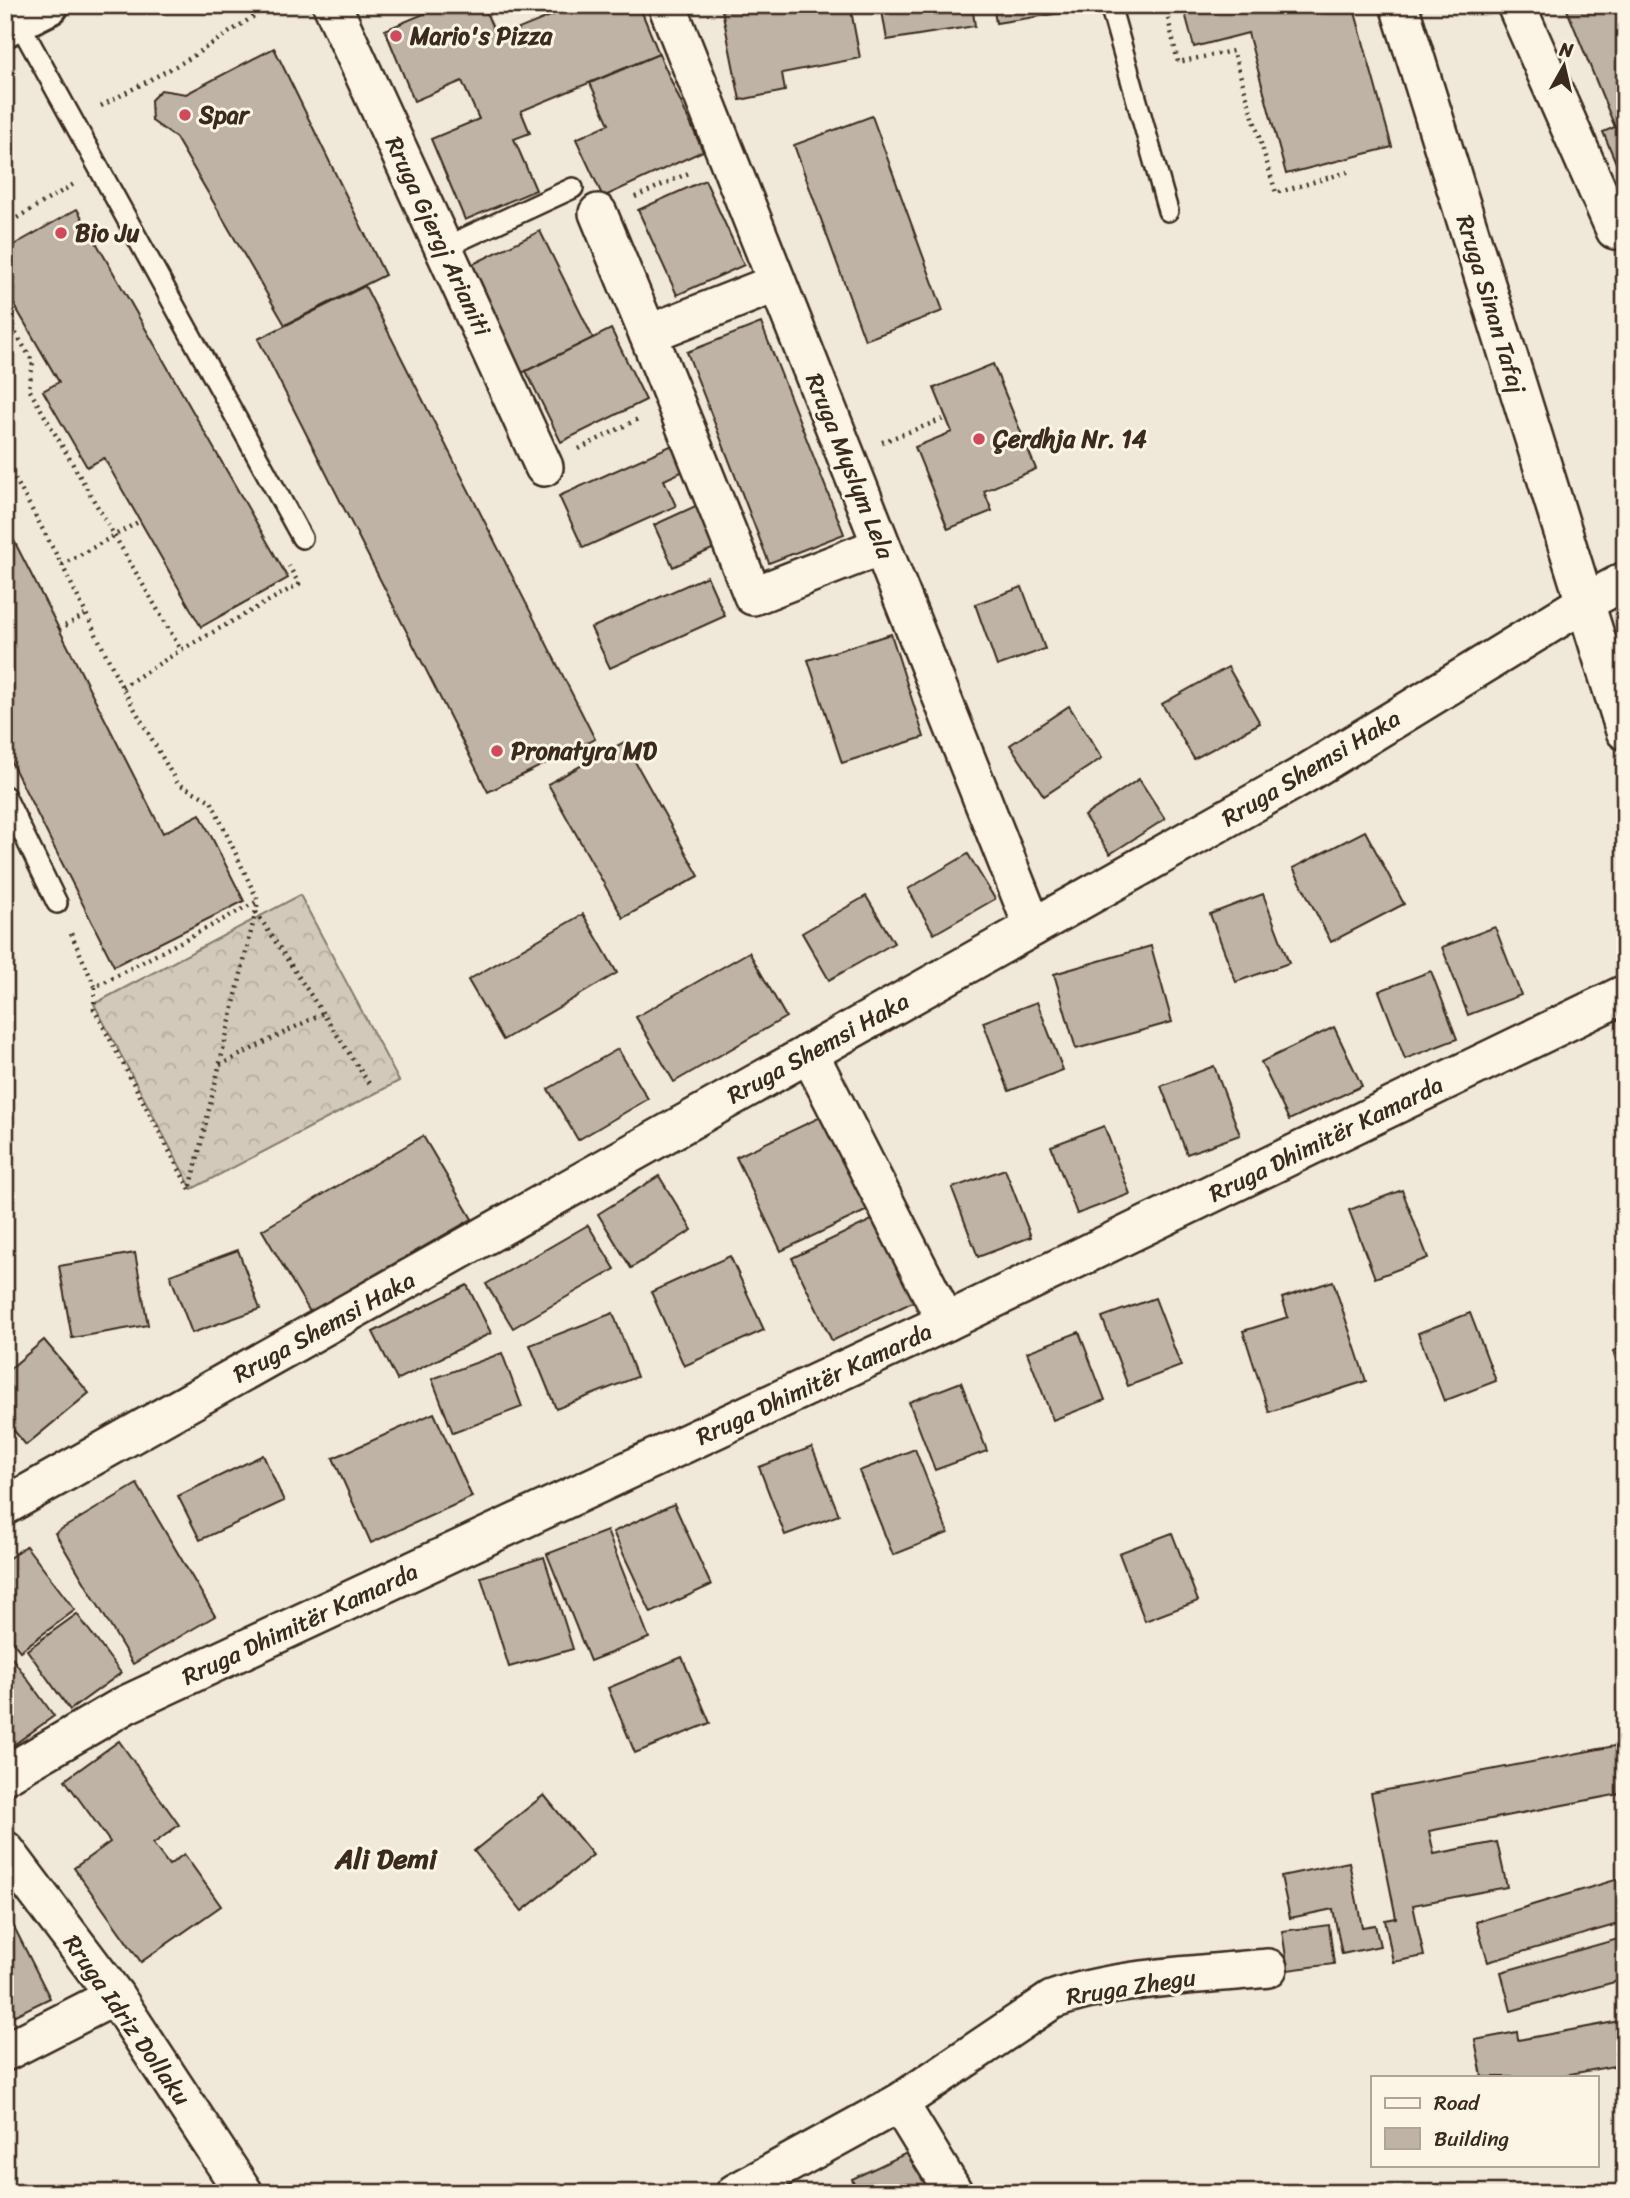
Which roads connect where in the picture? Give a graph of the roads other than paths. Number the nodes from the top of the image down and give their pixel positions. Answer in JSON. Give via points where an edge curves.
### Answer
{"nodes":[{"id":1,"x":332,"y":5,"type":"edge"},
{"id":2,"x":667,"y":5,"type":"edge"},
{"id":3,"x":1110,"y":5,"type":"edge"},
{"id":4,"x":1399,"y":5,"type":"edge"},
{"id":5,"x":1516,"y":5,"type":"edge"},
{"id":6,"x":24,"y":17,"type":"edge"},
{"id":7,"x":585,"y":201,"type":"joint"},
{"id":8,"x":1168,"y":211,"type":"dead end"},
{"id":9,"x":1615,"y":230,"type":"dead end"},
{"id":10,"x":443,"y":248,"type":"junction"},
{"id":11,"x":777,"y":283,"type":"junction"},
{"id":12,"x":648,"y":334,"type":"junction"},
{"id":13,"x":544,"y":467,"type":"road end"},
{"id":14,"x":302,"y":538,"type":"dead end"},
{"id":15,"x":881,"y":546,"type":"junction"},
{"id":16,"x":1625,"y":581,"type":"edge"},
{"id":17,"x":1584,"y":603,"type":"junction"},
{"id":18,"x":1625,"y":731,"type":"edge"},
{"id":19,"x":5,"y":796,"type":"edge"},
{"id":20,"x":57,"y":903,"type":"road end"},
{"id":21,"x":1033,"y":927,"type":"junction"},
{"id":22,"x":1625,"y":994,"type":"edge"},
{"id":23,"x":809,"y":1053,"type":"junction"},
{"id":24,"x":946,"y":1322,"type":"junction"},
{"id":25,"x":5,"y":1506,"type":"edge"},
{"id":26,"x":5,"y":1775,"type":"edge"},
{"id":27,"x":5,"y":1850,"type":"edge"},
{"id":28,"x":1268,"y":1968,"type":"dead end"},
{"id":29,"x":115,"y":1996,"type":"junction"},
{"id":30,"x":5,"y":2052,"type":"edge"},
{"id":31,"x":899,"y":2103,"type":"junction"},
{"id":32,"x":244,"y":2193,"type":"edge"},
{"id":33,"x":735,"y":2193,"type":"edge"},
{"id":34,"x":954,"y":2193,"type":"edge"}],
"edges":[{"from":1,"to":10,"type":"street","name":"Rruga Gjergj Arianiti"},
{"from":2,"to":11,"type":"street","name":"Rruga Myslym Lela"},
{"from":3,"to":8,"type":"lane"},
{"from":4,"to":17,"type":"street","name":"Rruga Sinan Tafaj"},
{"from":5,"to":9,"type":"street"},
{"from":6,"to":14,"type":"lane","via":[[99,169]]},
{"from":7,"to":10,"type":"lane"},
{"from":7,"to":12,"type":"street"},
{"from":10,"to":13,"type":"street","name":"Rruga Gjergj Arianiti"},
{"from":11,"to":12,"type":"street"},
{"from":11,"to":15,"type":"street","name":"Rruga Myslym Lela"},
{"from":12,"to":15,"type":"street","via":[[753,596]]},
{"from":15,"to":21,"type":"street","name":"Rruga Myslym Lela"},
{"from":16,"to":17,"type":"street","name":"Rruga Shemsi Haka"},
{"from":17,"to":18,"type":"street","name":"Rruga Sinan Tafaj"},
{"from":17,"to":21,"type":"street","name":"Rruga Shemsi Haka","via":[[1300,777]]},
{"from":19,"to":20,"type":"lane"},
{"from":21,"to":23,"type":"street","name":"Rruga Shemsi Haka"},
{"from":22,"to":24,"type":"street","name":"Rruga Dhimitër Kamarda"},
{"from":23,"to":24,"type":"street"},
{"from":23,"to":25,"type":"street","name":"Rruga Shemsi Haka"},
{"from":24,"to":26,"type":"street","name":"Rruga Dhimitër Kamarda","via":[[125,1705]]},
{"from":27,"to":29,"type":"street","name":"Rruga Idriz Dollaku"},
{"from":28,"to":31,"type":"street","name":"Rruga Zhegu","via":[[1070,1993],[1052,2000]]},
{"from":29,"to":30,"type":"street"},
{"from":29,"to":32,"type":"street","name":"Rruga Idriz Dollaku"},
{"from":31,"to":33,"type":"street","name":"Rruga Zhegu"},
{"from":31,"to":34,"type":"street"}]}
